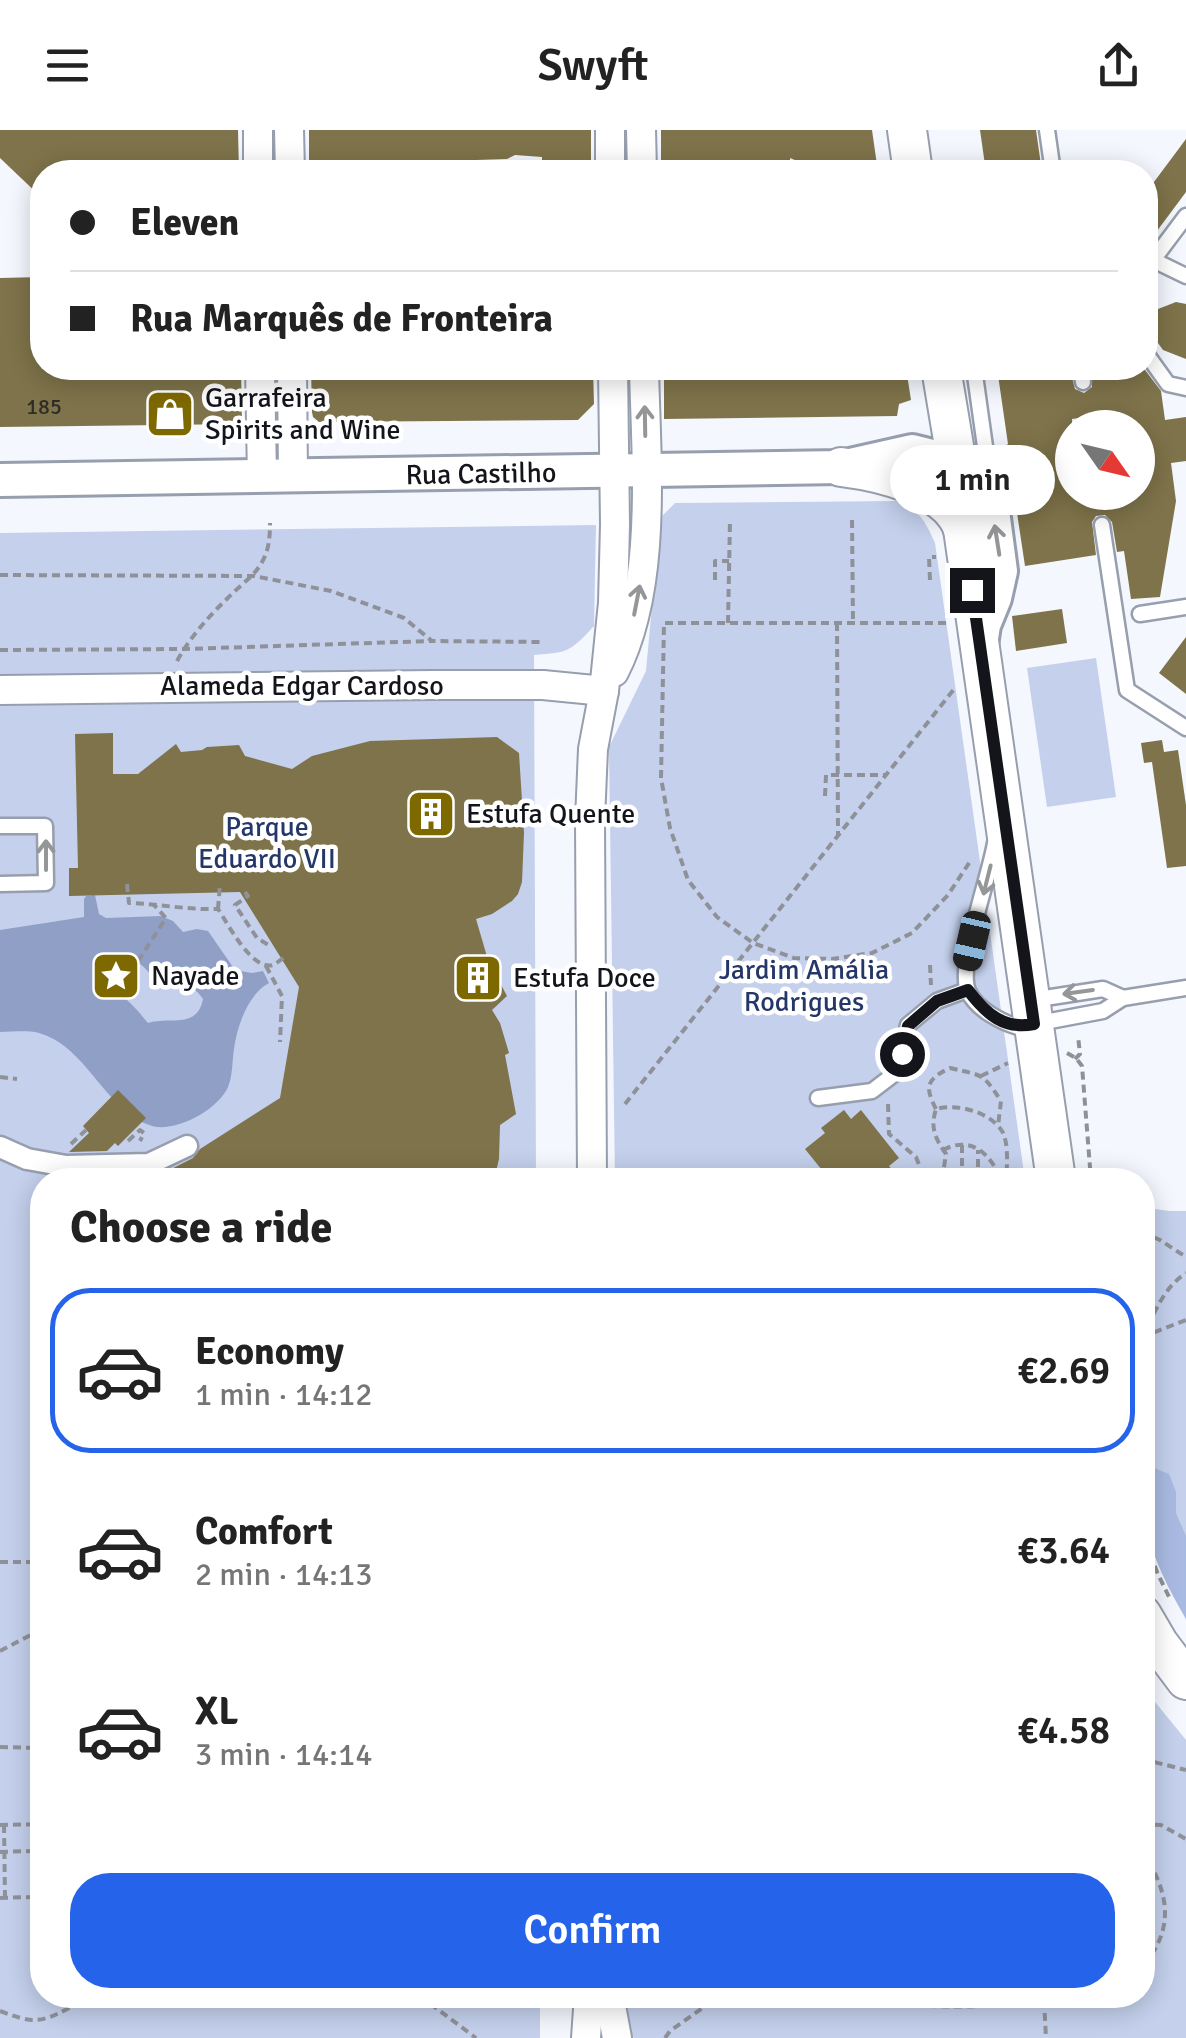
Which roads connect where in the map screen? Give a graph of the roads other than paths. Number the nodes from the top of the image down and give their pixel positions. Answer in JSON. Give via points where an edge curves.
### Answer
{"nodes":[{"id":1,"x":258,"y":130,"type":"edge"},
{"id":2,"x":290,"y":130,"type":"edge"},
{"id":3,"x":610,"y":130,"type":"edge"},
{"id":4,"x":642,"y":130,"type":"edge"},
{"id":5,"x":907,"y":130,"type":"edge"},
{"id":6,"x":1047,"y":130,"type":"edge"},
{"id":7,"x":258,"y":160,"type":"edge"},
{"id":8,"x":290,"y":160,"type":"edge"},
{"id":9,"x":610,"y":160,"type":"edge"},
{"id":10,"x":642,"y":160,"type":"edge"},
{"id":11,"x":911,"y":160,"type":"edge"},
{"id":12,"x":1051,"y":160,"type":"edge"},
{"id":13,"x":1186,"y":216,"type":"edge"},
{"id":14,"x":1158,"y":251,"type":"edge"},
{"id":15,"x":1158,"y":265,"type":"edge"},
{"id":16,"x":1186,"y":276,"type":"edge"},
{"id":17,"x":1158,"y":370,"type":"edge"},
{"id":18,"x":262,"y":380,"type":"edge"},
{"id":19,"x":290,"y":380,"type":"edge"},
{"id":20,"x":615,"y":380,"type":"edge"},
{"id":21,"x":643,"y":380,"type":"edge"},
{"id":22,"x":976,"y":380,"type":"edge"},
{"id":23,"x":942,"y":381,"type":"edge"},
{"id":24,"x":1186,"y":388,"type":"edge"},
{"id":25,"x":905,"y":452,"type":"junction"},
{"id":26,"x":957,"y":464,"type":"junction"},
{"id":27,"x":841,"y":467,"type":"junction"},
{"id":28,"x":630,"y":472,"type":"junction"},
{"id":29,"x":278,"y":476,"type":"junction"},
{"id":30,"x":0,"y":480,"type":"edge"},
{"id":31,"x":991,"y":495,"type":"junction"},
{"id":32,"x":1102,"y":525,"type":"dead end"},
{"id":33,"x":963,"y":529,"type":"junction"},
{"id":34,"x":1186,"y":607,"type":"edge"},
{"id":35,"x":1140,"y":614,"type":"dead end"},
{"id":36,"x":981,"y":650,"type":"junction"},
{"id":37,"x":0,"y":690,"type":"edge"},
{"id":38,"x":604,"y":692,"type":"junction"},
{"id":39,"x":1186,"y":728,"type":"edge"},
{"id":40,"x":1000,"y":784,"type":"junction"},
{"id":41,"x":0,"y":826,"type":"edge"},
{"id":42,"x":0,"y":884,"type":"edge"},
{"id":43,"x":1186,"y":988,"type":"edge"},
{"id":44,"x":968,"y":990,"type":"junction"},
{"id":45,"x":1123,"y":998,"type":"junction"},
{"id":46,"x":1033,"y":1012,"type":"junction"},
{"id":47,"x":818,"y":1098,"type":"dead end"},
{"id":48,"x":187,"y":1146,"type":"dead end"},
{"id":49,"x":0,"y":1147,"type":"edge"},
{"id":50,"x":592,"y":1168,"type":"edge"},
{"id":51,"x":1054,"y":1168,"type":"edge"},
{"id":52,"x":1156,"y":1608,"type":"edge"},
{"id":53,"x":1186,"y":1680,"type":"edge"},
{"id":54,"x":588,"y":2008,"type":"edge"},
{"id":55,"x":611,"y":2008,"type":"edge"},
{"id":56,"x":586,"y":2038,"type":"edge"},
{"id":57,"x":617,"y":2038,"type":"edge"}],
"edges":[{"from":1,"to":7,"type":"street"},
{"from":2,"to":8,"type":"street"},
{"from":3,"to":9,"type":"street"},
{"from":4,"to":10,"type":"street"},
{"from":5,"to":11,"type":"main road"},
{"from":6,"to":12,"type":"lane"},
{"from":13,"to":14,"type":"lane"},
{"from":15,"to":16,"type":"lane"},
{"from":17,"to":24,"type":"lane","via":[[1168,384]]},
{"from":18,"to":29,"type":"street"},
{"from":19,"to":29,"type":"street"},
{"from":20,"to":28,"type":"street"},
{"from":28,"to":21,"type":"street","one_way":true},
{"from":22,"to":31,"type":"lane"},
{"from":23,"to":25,"type":"street","via":[[938,423]]},
{"from":23,"to":26,"type":"main road"},
{"from":25,"to":26,"type":"street","name":"Rua Castilho"},
{"from":25,"to":27,"type":"street","name":"Rua Castilho"},
{"from":26,"to":31,"type":"street","via":[[982,475]]},
{"from":26,"to":33,"type":"main road"},
{"from":27,"to":28,"type":"street","name":"Rua Castilho"},
{"from":27,"to":33,"type":"main road","via":[[934,495],[956,513]]},
{"from":28,"to":29,"type":"street","name":"Rua Castilho"},
{"from":28,"to":38,"type":"street"},
{"from":29,"to":30,"type":"street","name":"Rua Castilho"},
{"from":36,"to":31,"type":"street","one_way":true,"via":[[1001,571]]},
{"from":32,"to":39,"type":"lane","via":[[1127,690]]},
{"from":33,"to":36,"type":"main road"},
{"from":34,"to":35,"type":"lane"},
{"from":36,"to":40,"type":"main road"},
{"from":37,"to":38,"type":"street","name":"Alameda Edgar Cardoso","via":[[524,685]]},
{"from":38,"to":50,"type":"street","via":[[590,820]]},
{"from":40,"to":44,"type":"lane","one_way":true,"via":[[994,854],[966,969]]},
{"from":40,"to":46,"type":"main road"},
{"from":42,"to":41,"type":"lane","one_way":true,"via":[[46,883],[46,826]]},
{"from":43,"to":45,"type":"lane"},
{"from":44,"to":46,"type":"lane","via":[[1006,1024],[1018,1027]]},
{"from":44,"to":47,"type":"lane","via":[[937,1001],[908,1026],[893,1075],[872,1092]]},
{"from":45,"to":46,"type":"lane","via":[[1103,1011]]},
{"from":45,"to":46,"type":"lane","one_way":true,"via":[[1104,989]]},
{"from":46,"to":51,"type":"main road"},
{"from":48,"to":49,"type":"street","via":[[149,1164],[66,1166]]},
{"from":52,"to":53,"type":"main road","via":[[1159,1644]]},
{"from":54,"to":56,"type":"street"},
{"from":55,"to":57,"type":"street"}]}
